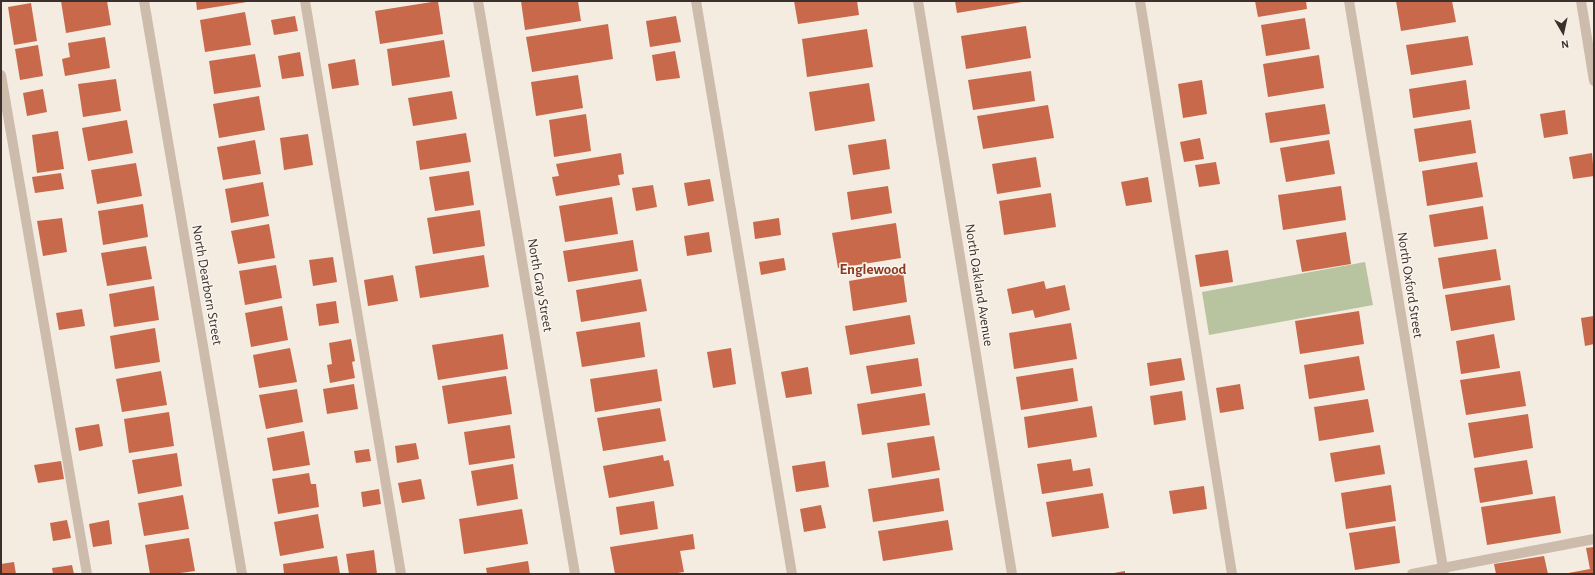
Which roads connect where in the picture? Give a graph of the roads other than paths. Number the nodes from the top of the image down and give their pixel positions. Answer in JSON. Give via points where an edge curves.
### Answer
{"nodes":[{"id":1,"x":144,"y":1,"type":"edge"},
{"id":2,"x":305,"y":1,"type":"edge"},
{"id":3,"x":478,"y":1,"type":"edge"},
{"id":4,"x":696,"y":1,"type":"edge"},
{"id":5,"x":918,"y":1,"type":"edge"},
{"id":6,"x":1140,"y":1,"type":"edge"},
{"id":7,"x":1349,"y":1,"type":"edge"},
{"id":8,"x":1581,"y":1,"type":"edge"},
{"id":9,"x":1,"y":75,"type":"edge"},
{"id":10,"x":1594,"y":80,"type":"edge"},
{"id":11,"x":1594,"y":539,"type":"edge"},
{"id":12,"x":1443,"y":571,"type":"edge"},
{"id":13,"x":87,"y":574,"type":"edge"},
{"id":14,"x":242,"y":574,"type":"edge"},
{"id":15,"x":401,"y":574,"type":"edge"},
{"id":16,"x":575,"y":574,"type":"edge"},
{"id":17,"x":792,"y":574,"type":"edge"},
{"id":18,"x":1012,"y":574,"type":"edge"},
{"id":19,"x":1232,"y":574,"type":"edge"},
{"id":20,"x":1412,"y":574,"type":"edge"}],
"edges":[{"from":1,"to":14,"type":"street","name":"North Dearborn Street"},
{"from":2,"to":15,"type":"street"},
{"from":3,"to":16,"type":"street","name":"North Gray Street"},
{"from":4,"to":17,"type":"street"},
{"from":5,"to":18,"type":"street","name":"North Oakland Avenue"},
{"from":6,"to":19,"type":"street"},
{"from":7,"to":12,"type":"street","name":"North Oxford Street"},
{"from":8,"to":10,"type":"street"},
{"from":9,"to":13,"type":"street"},
{"from":11,"to":12,"type":"street"},
{"from":12,"to":20,"type":"street"}]}
